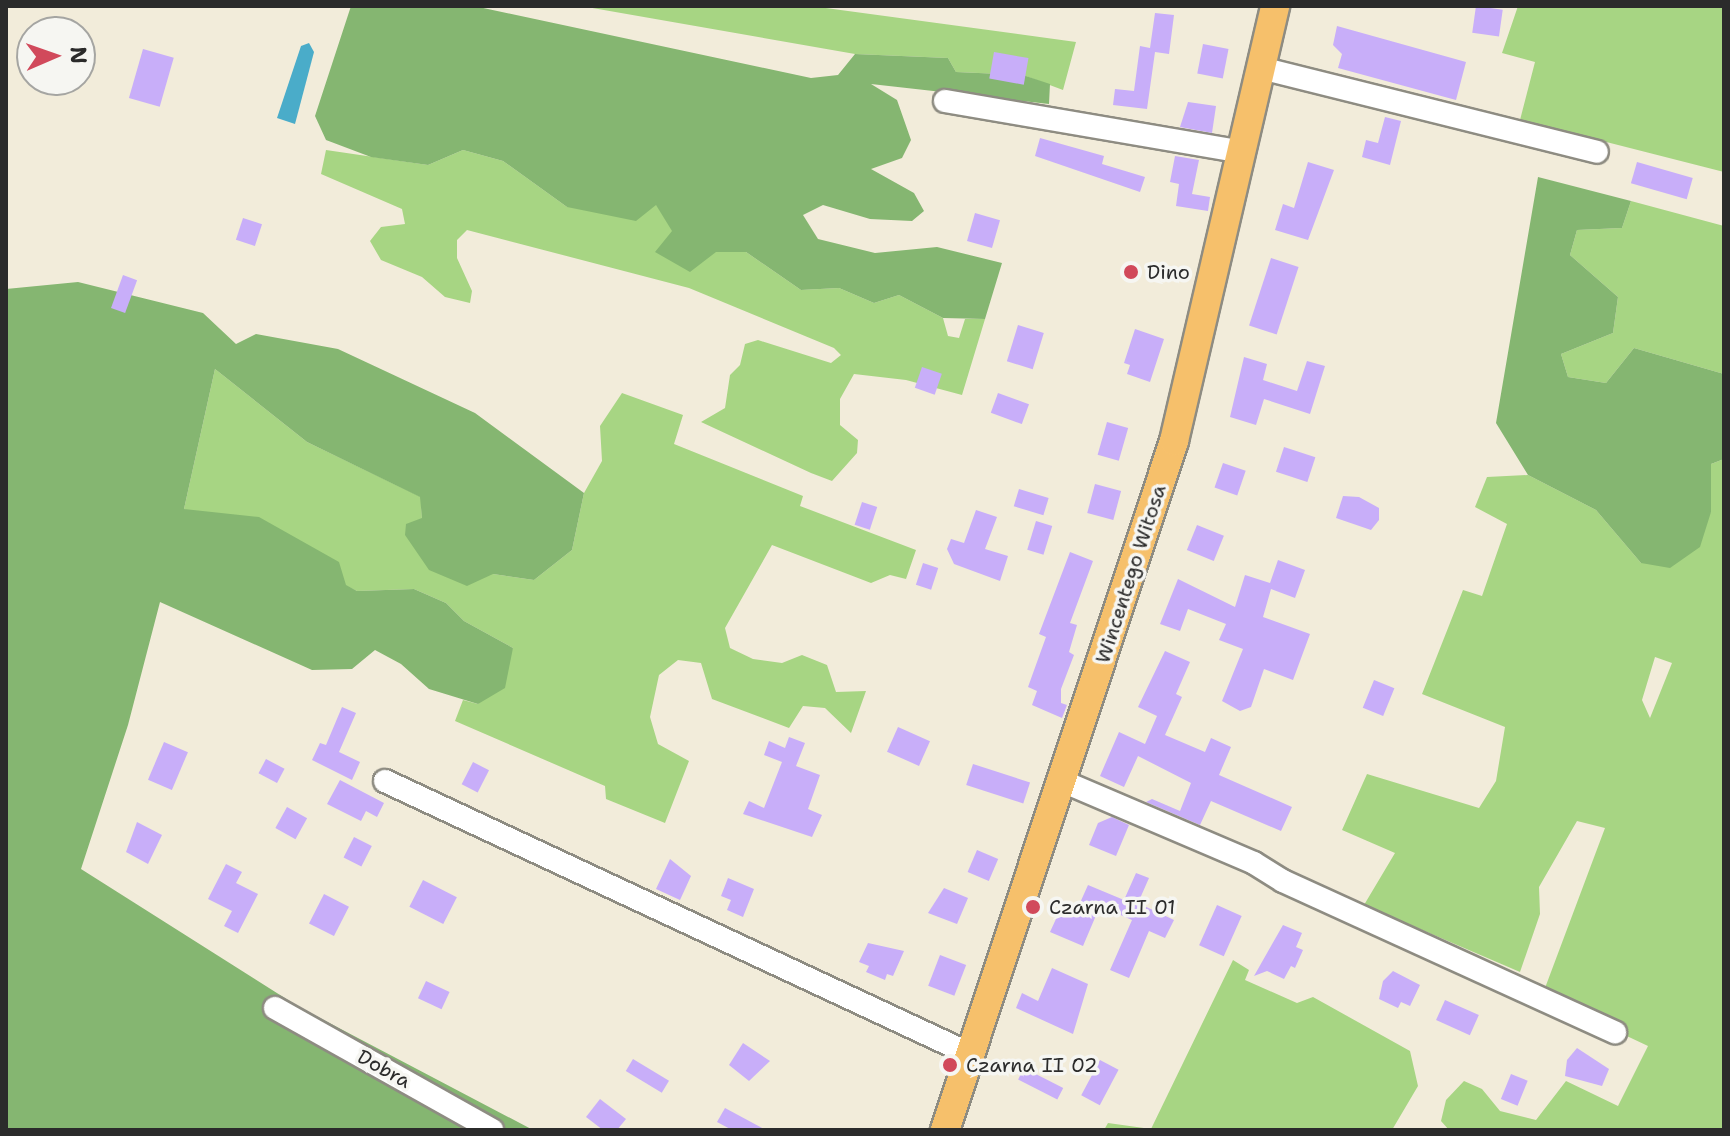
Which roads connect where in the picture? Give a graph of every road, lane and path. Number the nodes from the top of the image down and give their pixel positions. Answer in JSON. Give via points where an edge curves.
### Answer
{"nodes":[{"id":1,"x":1275,"y":6,"type":"edge"},
{"id":2,"x":1261,"y":68,"type":"junction"},
{"id":3,"x":945,"y":101,"type":"dead end"},
{"id":4,"x":1242,"y":152,"type":"junction"},
{"id":5,"x":1597,"y":152,"type":"dead end"},
{"id":6,"x":385,"y":781,"type":"dead end"},
{"id":7,"x":1062,"y":781,"type":"junction"},
{"id":8,"x":275,"y":1008,"type":"dead end"},
{"id":9,"x":1615,"y":1032,"type":"dead end"},
{"id":10,"x":970,"y":1054,"type":"junction"},
{"id":11,"x":492,"y":1130,"type":"edge"},
{"id":12,"x":945,"y":1130,"type":"edge"}],
"edges":[{"from":1,"to":2,"type":"main road","name":"Wincentego Witosa"},
{"from":2,"to":4,"type":"main road","name":"Wincentego Witosa"},
{"from":2,"to":5,"type":"street"},
{"from":3,"to":4,"type":"street"},
{"from":4,"to":7,"type":"main road","name":"Wincentego Witosa","via":[[1174,441]]},
{"from":6,"to":10,"type":"street"},
{"from":7,"to":9,"type":"street","via":[[1254,863],[1283,881]]},
{"from":7,"to":10,"type":"main road","name":"Wincentego Witosa"},
{"from":8,"to":11,"type":"street","name":"Dobra"},
{"from":10,"to":12,"type":"main road","name":"Wincentego Witosa"}]}
